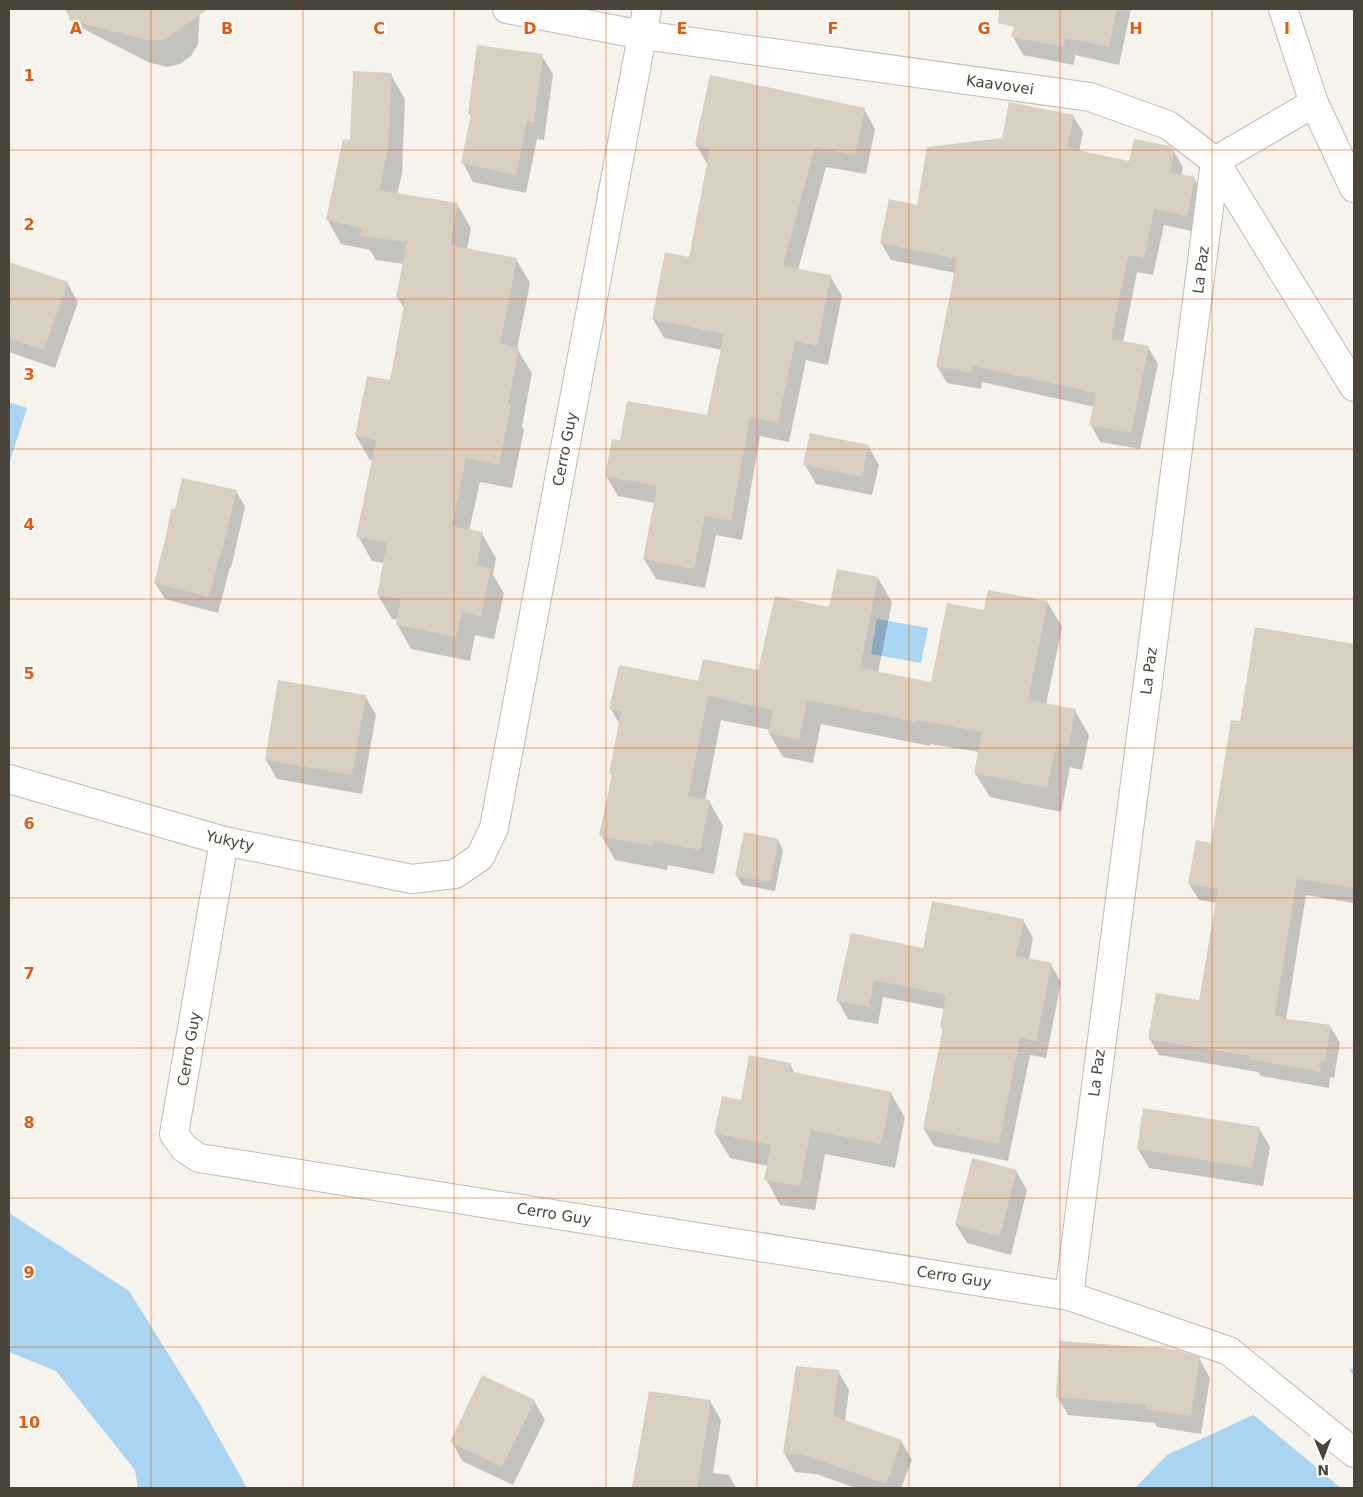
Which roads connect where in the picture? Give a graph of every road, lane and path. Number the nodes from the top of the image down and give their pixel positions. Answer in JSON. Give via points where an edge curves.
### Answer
{"nodes":[{"id":1,"x":507,"y":9,"type":"edge"},
{"id":2,"x":1283,"y":9,"type":"edge"},
{"id":3,"x":645,"y":22,"type":"edge"},
{"id":4,"x":1314,"y":103,"type":"junction"},
{"id":5,"x":1215,"y":161,"type":"junction"},
{"id":6,"x":1354,"y":188,"type":"edge"},
{"id":7,"x":1354,"y":388,"type":"edge"},
{"id":8,"x":9,"y":779,"type":"edge"},
{"id":9,"x":224,"y":841,"type":"junction"},
{"id":10,"x":455,"y":874,"type":"joint"},
{"id":11,"x":1069,"y":1296,"type":"junction"},
{"id":12,"x":1354,"y":1453,"type":"edge"}],
"edges":[{"from":1,"to":3,"type":"street","name":"Kaavovei"},
{"from":2,"to":4,"type":"street"},
{"from":3,"to":5,"type":"street","name":"Kaavovei","via":[[1090,97],[1168,124]]},
{"from":3,"to":10,"type":"street","name":"Cerro Guy","via":[[494,828],[480,857]]},
{"from":4,"to":5,"type":"street"},
{"from":4,"to":6,"type":"street"},
{"from":5,"to":7,"type":"street","name":"Kaavovei"},
{"from":5,"to":11,"type":"street","name":"La Paz"},
{"from":8,"to":9,"type":"street","name":"Yukyty"},
{"from":9,"to":10,"type":"street","name":"Yukyty","via":[[412,879]]},
{"from":9,"to":11,"type":"street","name":"Cerro Guy","via":[[174,1134],[184,1148],[199,1158]]},
{"from":11,"to":12,"type":"street","name":"Cerro Guy","via":[[1229,1352]]}]}
